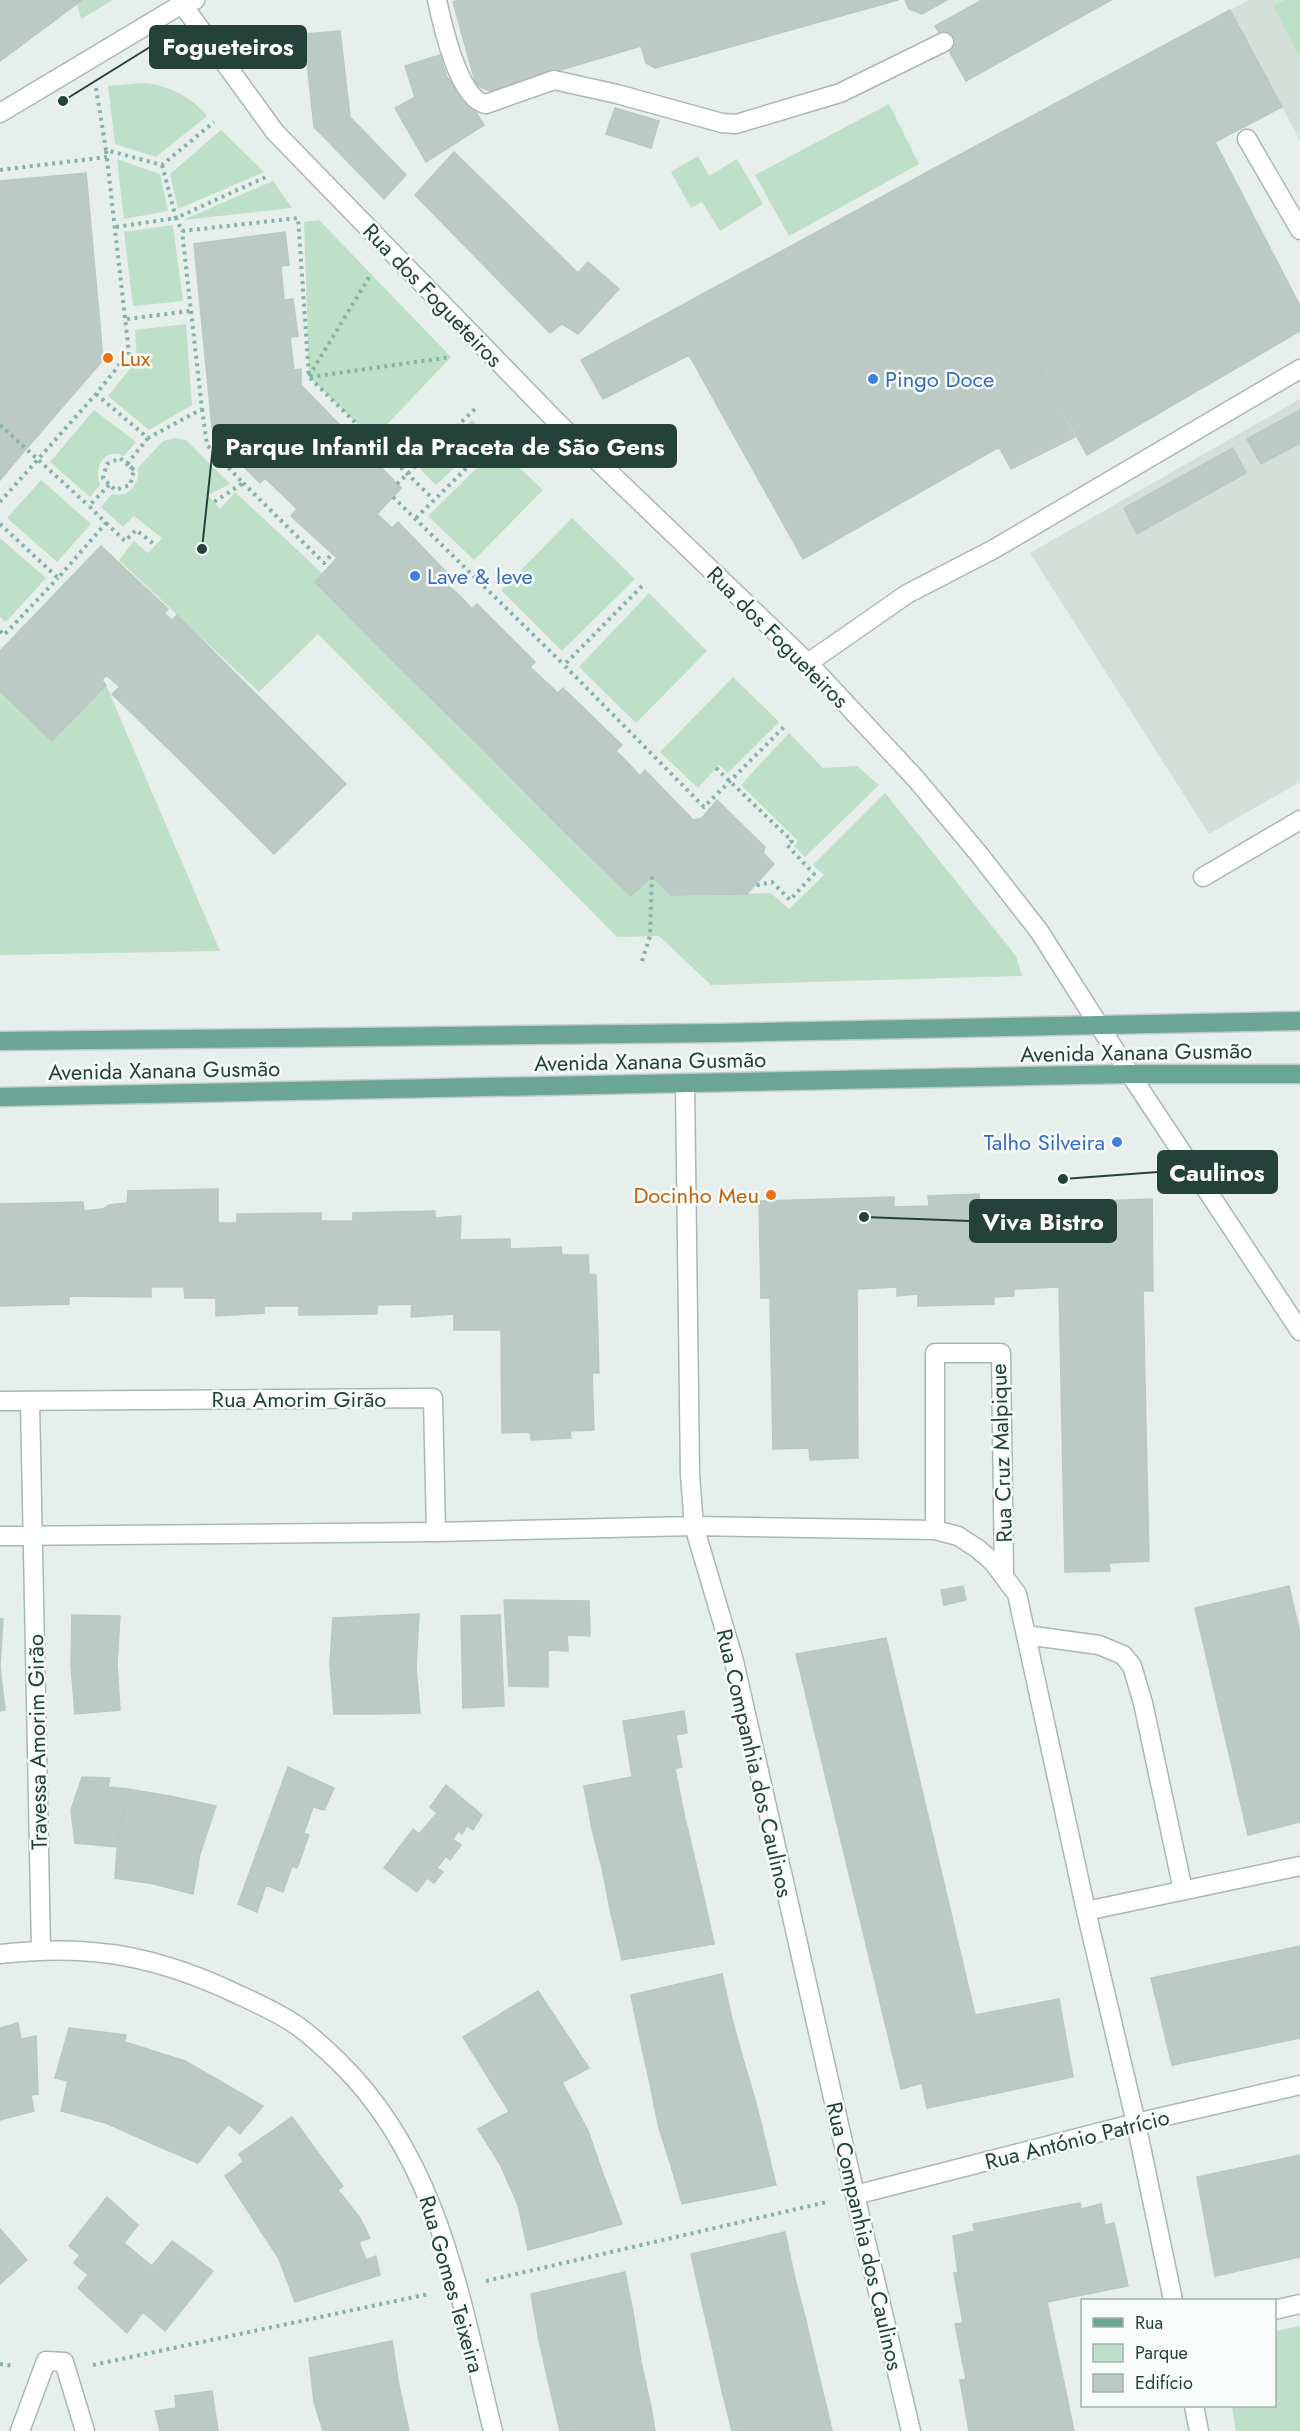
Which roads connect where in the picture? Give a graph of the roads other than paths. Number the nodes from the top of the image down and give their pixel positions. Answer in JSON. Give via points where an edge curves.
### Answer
{"nodes":[{"id":1,"x":437,"y":0,"type":"edge"},
{"id":2,"x":186,"y":1,"type":"edge"},
{"id":3,"x":944,"y":42,"type":"dead end"},
{"id":4,"x":0,"y":113,"type":"edge"},
{"id":5,"x":1247,"y":139,"type":"dead end"},
{"id":6,"x":1300,"y":230,"type":"edge"},
{"id":7,"x":1300,"y":369,"type":"edge"},
{"id":8,"x":808,"y":663,"type":"junction"},
{"id":9,"x":1300,"y":820,"type":"edge"},
{"id":10,"x":1203,"y":878,"type":"dead end"},
{"id":11,"x":1300,"y":1021,"type":"edge"},
{"id":12,"x":1099,"y":1024,"type":"junction"},
{"id":13,"x":0,"y":1041,"type":"edge"},
{"id":14,"x":1130,"y":1074,"type":"junction"},
{"id":15,"x":1300,"y":1074,"type":"edge"},
{"id":16,"x":685,"y":1085,"type":"junction"},
{"id":17,"x":0,"y":1097,"type":"edge"},
{"id":18,"x":1300,"y":1331,"type":"edge"},
{"id":19,"x":0,"y":1401,"type":"edge"},
{"id":20,"x":30,"y":1401,"type":"junction"},
{"id":21,"x":694,"y":1526,"type":"junction"},
{"id":22,"x":935,"y":1530,"type":"junction"},
{"id":23,"x":436,"y":1532,"type":"junction"},
{"id":24,"x":0,"y":1536,"type":"edge"},
{"id":25,"x":33,"y":1536,"type":"junction"},
{"id":26,"x":1004,"y":1576,"type":"junction"},
{"id":27,"x":1026,"y":1635,"type":"junction"},
{"id":28,"x":1300,"y":1866,"type":"edge"},
{"id":29,"x":1183,"y":1890,"type":"junction"},
{"id":30,"x":1086,"y":1911,"type":"junction"},
{"id":31,"x":41,"y":1949,"type":"junction"},
{"id":32,"x":0,"y":1954,"type":"edge"},
{"id":33,"x":1300,"y":2085,"type":"edge"},
{"id":34,"x":1136,"y":2123,"type":"junction"},
{"id":35,"x":855,"y":2195,"type":"junction"},
{"id":36,"x":1173,"y":2299,"type":"edge"},
{"id":37,"x":1300,"y":2304,"type":"edge"},
{"id":38,"x":1276,"y":2310,"type":"edge"},
{"id":39,"x":1194,"y":2407,"type":"edge"},
{"id":40,"x":20,"y":2431,"type":"edge"},
{"id":41,"x":85,"y":2431,"type":"edge"},
{"id":42,"x":493,"y":2431,"type":"edge"},
{"id":43,"x":911,"y":2431,"type":"edge"},
{"id":44,"x":1199,"y":2431,"type":"edge"}],
"edges":[{"from":1,"to":3,"type":"street","via":[[462,78],[476,101],[486,104],[554,80],[736,124],[840,93]]},
{"from":2,"to":4,"type":"street"},
{"from":2,"to":8,"type":"street","name":"Rua dos Fogueteiros","via":[[275,132],[517,381]]},
{"from":5,"to":6,"type":"street"},
{"from":7,"to":8,"type":"street","via":[[994,549],[908,594]]},
{"from":8,"to":12,"type":"street","name":"Rua dos Fogueteiros","via":[[916,779],[978,853],[1039,931]]},
{"from":9,"to":10,"type":"street"},
{"from":11,"to":12,"type":"main road","name":"Avenida Xanana Gusmão"},
{"from":12,"to":13,"type":"main road","name":"Avenida Xanana Gusmão","via":[[728,1033]]},
{"from":12,"to":14,"type":"street","name":"Rua dos Fogueteiros"},
{"from":14,"to":15,"type":"main road","name":"Avenida Xanana Gusmão"},
{"from":14,"to":16,"type":"main road","name":"Avenida Xanana Gusmão"},
{"from":14,"to":18,"type":"street","name":"Rua dos Fogueteiros"},
{"from":16,"to":17,"type":"main road","name":"Avenida Xanana Gusmão"},
{"from":16,"to":21,"type":"street","name":"Rua Companhia dos Caulinos"},
{"from":19,"to":20,"type":"street","name":"Rua Amorim Girão"},
{"from":20,"to":23,"type":"street","name":"Rua Amorim Girão","via":[[434,1398]]},
{"from":20,"to":25,"type":"street"},
{"from":21,"to":22,"type":"street","name":"Rua Cruz Malpique"},
{"from":21,"to":23,"type":"street"},
{"from":21,"to":35,"type":"street","name":"Rua Companhia dos Caulinos","via":[[734,1660]]},
{"from":22,"to":26,"type":"street","name":"Rua Cruz Malpique","via":[[958,1536],[993,1562]]},
{"from":22,"to":26,"type":"street","name":"Rua Cruz Malpique","via":[[935,1353],[1001,1353]]},
{"from":23,"to":25,"type":"street"},
{"from":24,"to":25,"type":"street"},
{"from":25,"to":31,"type":"street","name":"Travessa Amorim Girão"},
{"from":26,"to":27,"type":"street","name":"Rua Cruz Malpique","via":[[1017,1594]]},
{"from":27,"to":29,"type":"street","via":[[1099,1645],[1123,1655],[1132,1666]]},
{"from":27,"to":30,"type":"street","name":"Rua Cruz Malpique"},
{"from":28,"to":29,"type":"street"},
{"from":29,"to":30,"type":"street"},
{"from":30,"to":34,"type":"street","name":"Rua Cruz Malpique"},
{"from":31,"to":32,"type":"street","name":"Rua Gomes Teixeira"},
{"from":31,"to":42,"type":"street","name":"Rua Gomes Teixeira","via":[[98,1951],[154,1962],[206,1980],[294,2023],[358,2082],[404,2145],[436,2215]]},
{"from":33,"to":34,"type":"street","name":"Rua António Patrício"},
{"from":34,"to":35,"type":"street","name":"Rua António Patrício"},
{"from":34,"to":36,"type":"street","name":"Rua Cruz Malpique"},
{"from":35,"to":43,"type":"street","name":"Rua Companhia dos Caulinos"},
{"from":37,"to":38,"type":"street"},
{"from":39,"to":44,"type":"street"},
{"from":40,"to":41,"type":"street","via":[[46,2361],[64,2362]]}]}
